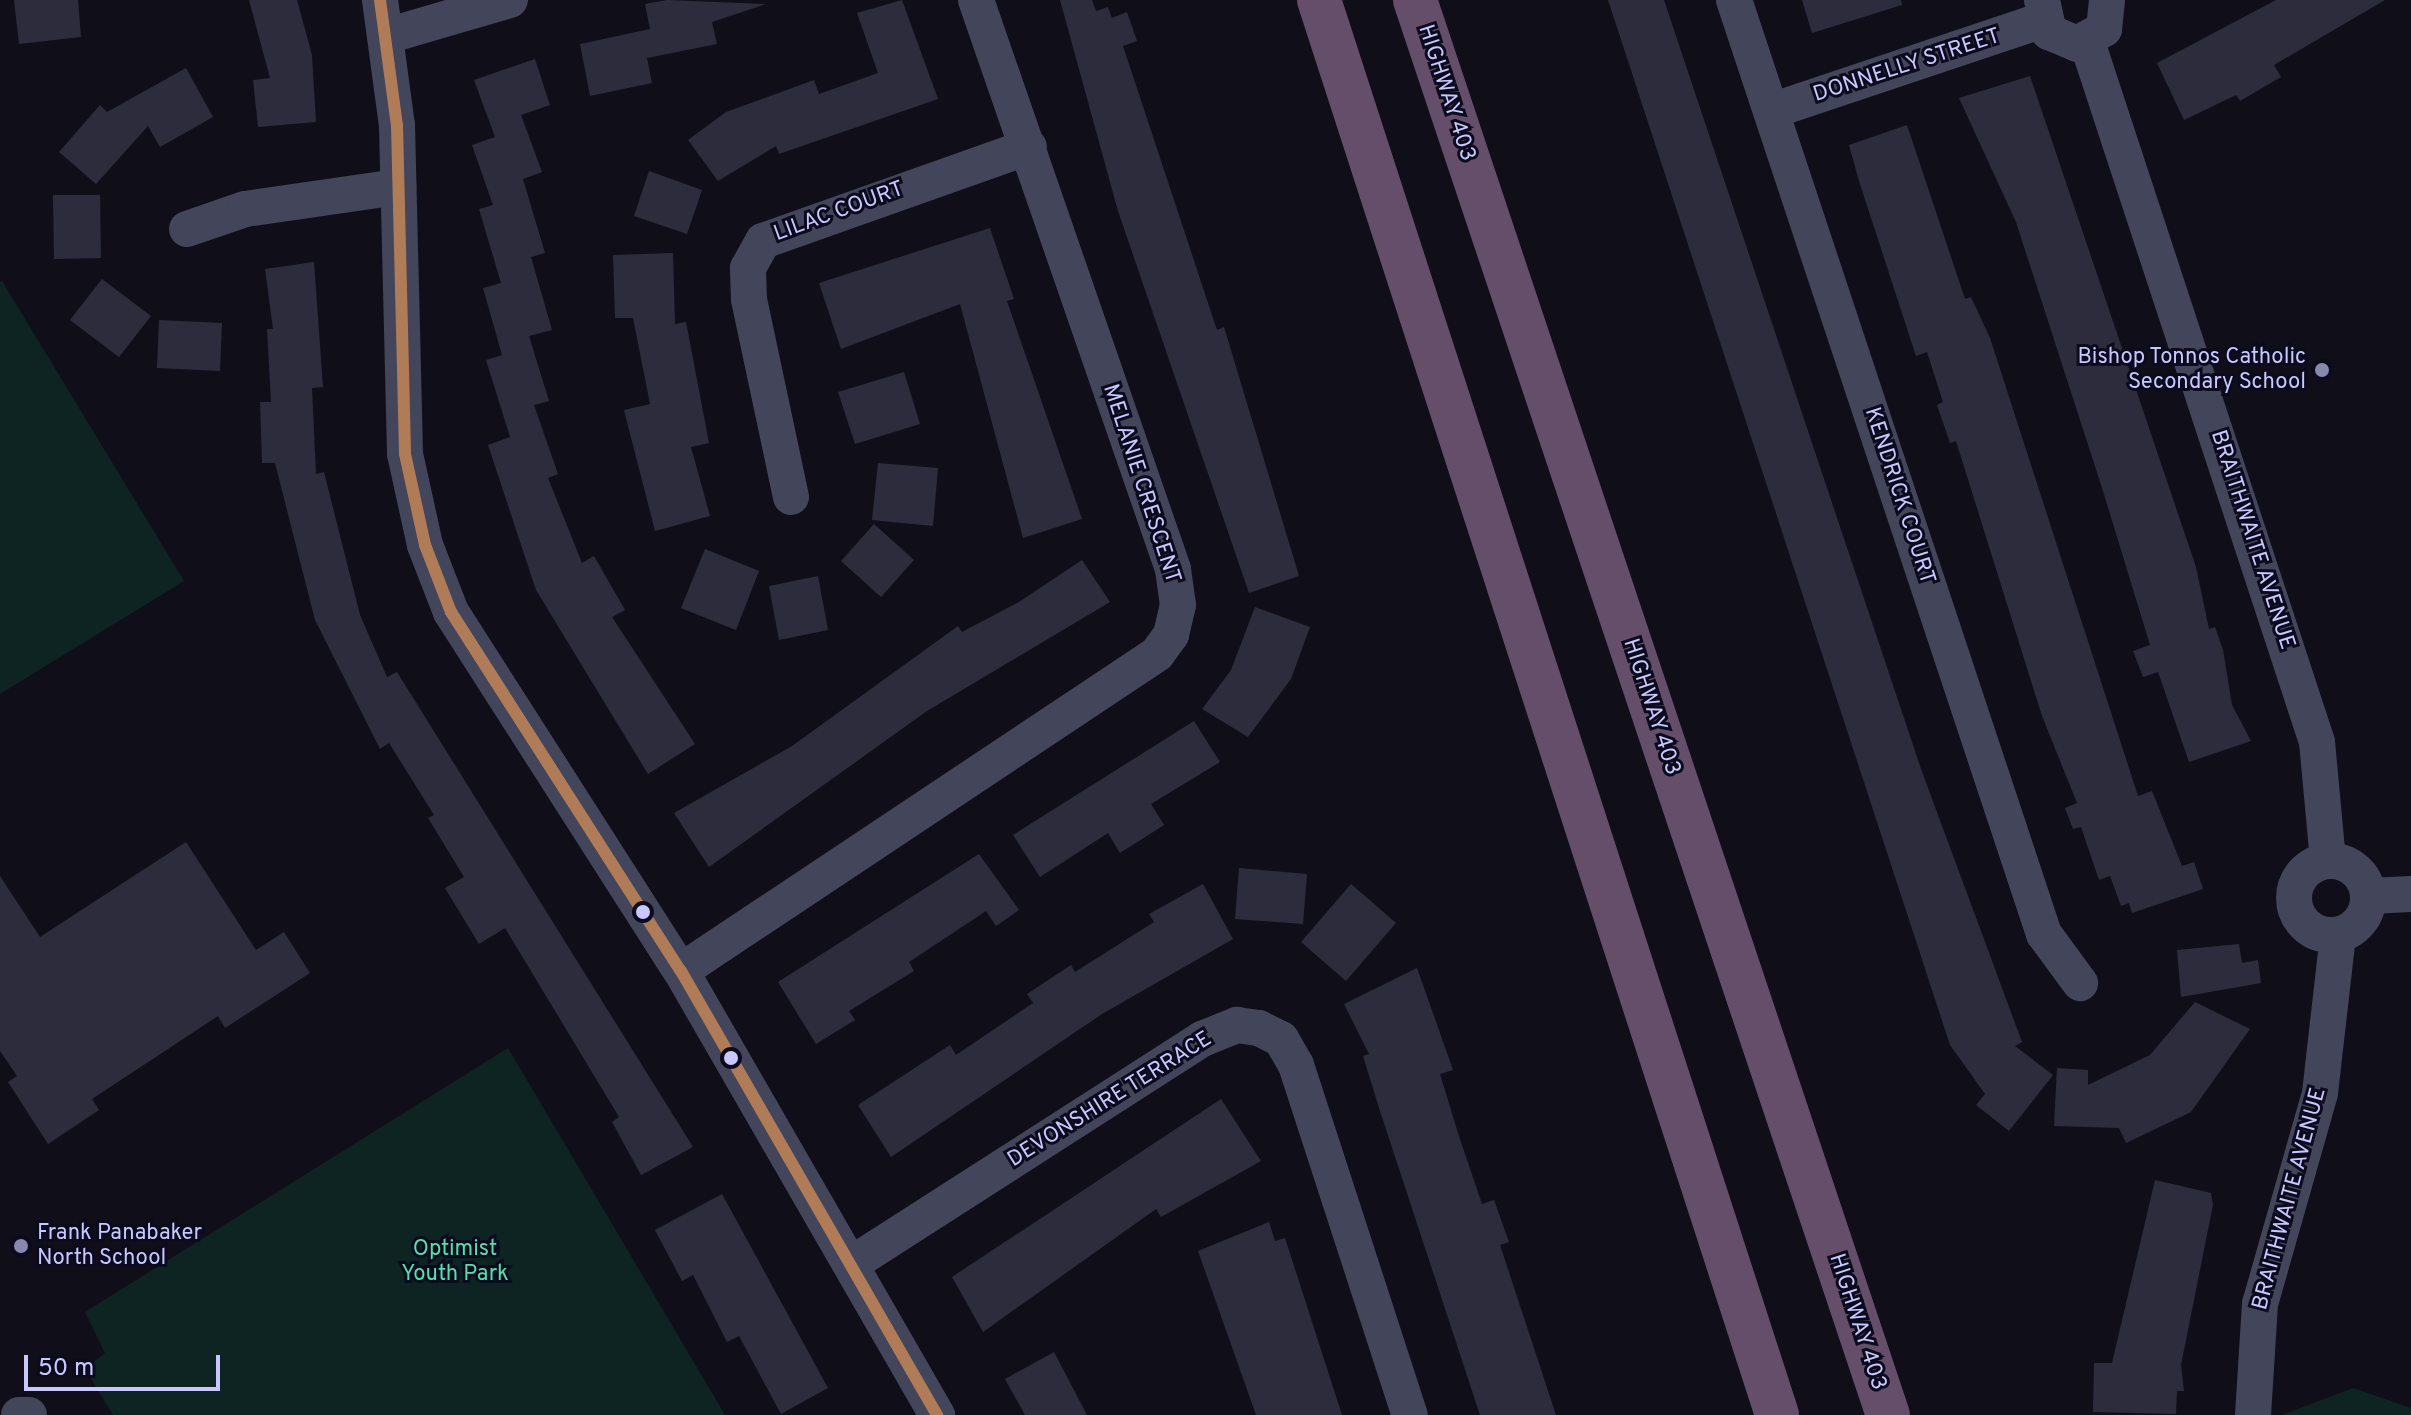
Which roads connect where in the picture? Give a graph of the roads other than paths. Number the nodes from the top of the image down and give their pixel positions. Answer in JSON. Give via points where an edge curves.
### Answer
{"nodes":[{"id":1,"x":380,"y":0,"type":"edge"},
{"id":2,"x":510,"y":0,"type":"edge"},
{"id":3,"x":976,"y":0,"type":"edge"},
{"id":4,"x":1319,"y":0,"type":"edge"},
{"id":5,"x":1415,"y":0,"type":"edge"},
{"id":6,"x":1734,"y":0,"type":"edge"},
{"id":7,"x":2107,"y":0,"type":"edge"},
{"id":8,"x":2043,"y":10,"type":"edge"},
{"id":9,"x":390,"y":35,"type":"junction"},
{"id":10,"x":2087,"y":42,"type":"junction"},
{"id":11,"x":1771,"y":111,"type":"junction"},
{"id":12,"x":1029,"y":147,"type":"junction"},
{"id":13,"x":398,"y":187,"type":"junction"},
{"id":14,"x":187,"y":229,"type":"dead end"},
{"id":15,"x":791,"y":497,"type":"dead end"},
{"id":16,"x":2328,"y":860,"type":"junction"},
{"id":17,"x":2411,"y":894,"type":"edge"},
{"id":18,"x":2369,"y":896,"type":"junction"},
{"id":19,"x":2338,"y":935,"type":"junction"},
{"id":20,"x":681,"y":971,"type":"junction"},
{"id":21,"x":2080,"y":983,"type":"dead end"},
{"id":22,"x":853,"y":1263,"type":"junction"},
{"id":23,"x":937,"y":1415,"type":"edge"},
{"id":24,"x":1410,"y":1415,"type":"edge"},
{"id":25,"x":1777,"y":1415,"type":"edge"},
{"id":26,"x":1888,"y":1415,"type":"edge"},
{"id":27,"x":2253,"y":1415,"type":"edge"}],
"edges":[{"from":1,"to":9,"type":"street"},
{"from":2,"to":9,"type":"street"},
{"from":3,"to":12,"type":"street","name":"MELANIE CRESCENT"},
{"from":4,"to":25,"type":"highway"},
{"from":5,"to":26,"type":"highway","name":"HIGHWAY 403"},
{"from":6,"to":11,"type":"street","name":"KENDRICK COURT"},
{"from":7,"to":10,"type":"street","via":[[2109,19]]},
{"from":8,"to":10,"type":"street","via":[[2057,39]]},
{"from":8,"to":11,"type":"street","name":"DONNELLY STREET"},
{"from":9,"to":13,"type":"street"},
{"from":10,"to":16,"type":"street","name":"BRAITHWAITE AVENUE","via":[[2312,727],[2325,786]]},
{"from":11,"to":21,"type":"street","name":"KENDRICK COURT","via":[[2044,934]]},
{"from":12,"to":15,"type":"street","name":"LILAC COURT","via":[[763,241],[748,268],[749,299]]},
{"from":12,"to":20,"type":"street","name":"MELANIE CRESCENT","via":[[1173,569],[1178,605],[1171,635],[1157,654]]},
{"from":13,"to":14,"type":"street","via":[[245,209]]},
{"from":13,"to":20,"type":"street","via":[[400,393],[425,545],[451,612]]},
{"from":16,"to":18,"type":"street","via":[[2351,866]]},
{"from":16,"to":19,"type":"street","via":[[2299,879],[2294,902],[2307,927]]},
{"from":17,"to":18,"type":"street"},
{"from":18,"to":19,"type":"street","via":[[2363,918]]},
{"from":19,"to":27,"type":"street","name":"BRAITHWAITE AVENUE","via":[[2320,1093],[2260,1304]]},
{"from":20,"to":22,"type":"street"},
{"from":22,"to":23,"type":"street"},
{"from":22,"to":24,"type":"street","name":"DEVONSHIRE TERRACE","via":[[1202,1039],[1237,1025],[1259,1028],[1281,1039],[1296,1065]]}]}
